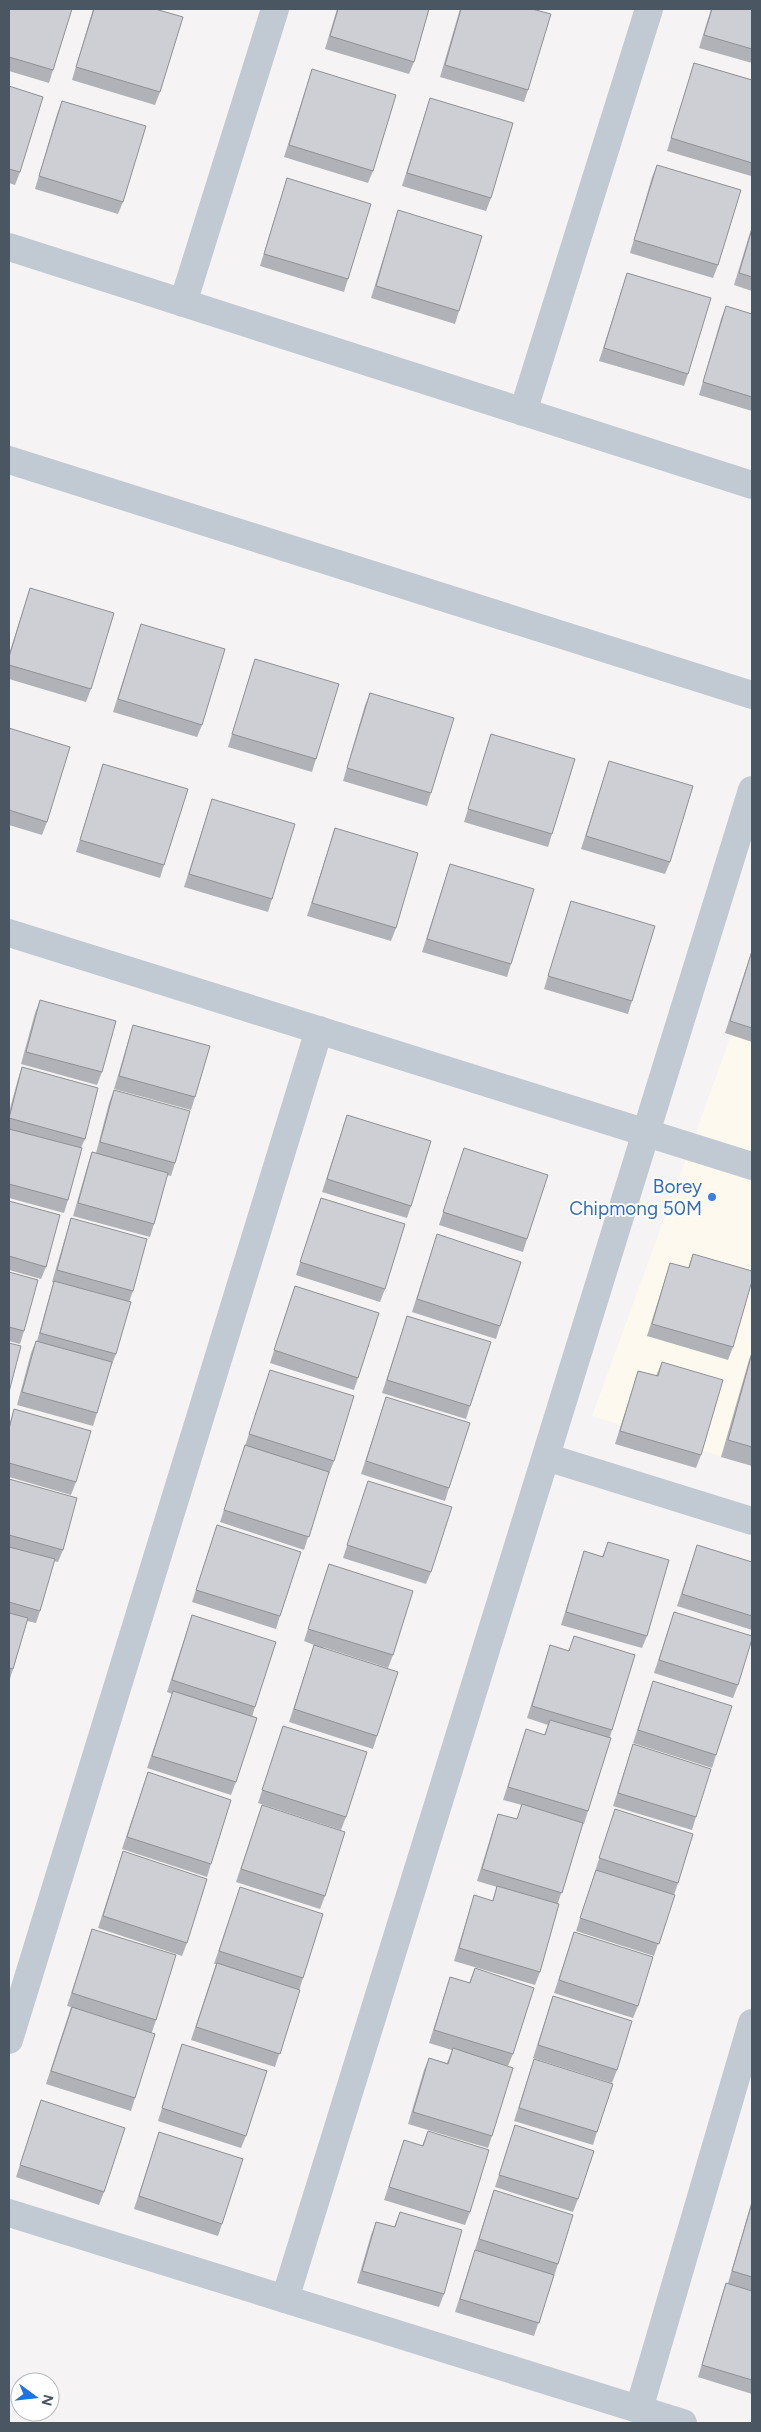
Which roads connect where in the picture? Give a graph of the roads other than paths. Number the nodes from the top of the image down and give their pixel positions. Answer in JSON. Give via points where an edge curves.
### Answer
{"nodes":[{"id":1,"x":275,"y":9,"type":"edge"},
{"id":2,"x":649,"y":9,"type":"edge"},
{"id":3,"x":9,"y":247,"type":"edge"},
{"id":4,"x":183,"y":303,"type":"junction"},
{"id":5,"x":523,"y":412,"type":"junction"},
{"id":6,"x":9,"y":460,"type":"edge"},
{"id":7,"x":752,"y":485,"type":"edge"},
{"id":8,"x":752,"y":695,"type":"edge"},
{"id":9,"x":752,"y":790,"type":"edge"},
{"id":10,"x":9,"y":933,"type":"edge"},
{"id":11,"x":319,"y":1030,"type":"junction"},
{"id":12,"x":646,"y":1133,"type":"junction"},
{"id":13,"x":752,"y":1166,"type":"edge"},
{"id":14,"x":546,"y":1457,"type":"junction"},
{"id":15,"x":752,"y":1520,"type":"edge"},
{"id":16,"x":752,"y":2023,"type":"edge"},
{"id":17,"x":9,"y":2040,"type":"edge"},
{"id":18,"x":9,"y":2213,"type":"edge"},
{"id":19,"x":285,"y":2299,"type":"junction"},
{"id":20,"x":638,"y":2409,"type":"junction"},
{"id":21,"x":683,"y":2423,"type":"edge"}],
"edges":[{"from":1,"to":4,"type":"street"},
{"from":2,"to":5,"type":"street"},
{"from":3,"to":4,"type":"street"},
{"from":4,"to":5,"type":"street"},
{"from":5,"to":7,"type":"street"},
{"from":6,"to":8,"type":"street"},
{"from":9,"to":12,"type":"street"},
{"from":10,"to":11,"type":"street"},
{"from":11,"to":12,"type":"street"},
{"from":11,"to":17,"type":"street"},
{"from":12,"to":13,"type":"street"},
{"from":12,"to":14,"type":"street"},
{"from":14,"to":15,"type":"street"},
{"from":14,"to":19,"type":"street"},
{"from":16,"to":20,"type":"street"},
{"from":18,"to":19,"type":"street"},
{"from":19,"to":20,"type":"street"},
{"from":20,"to":21,"type":"street"}]}
